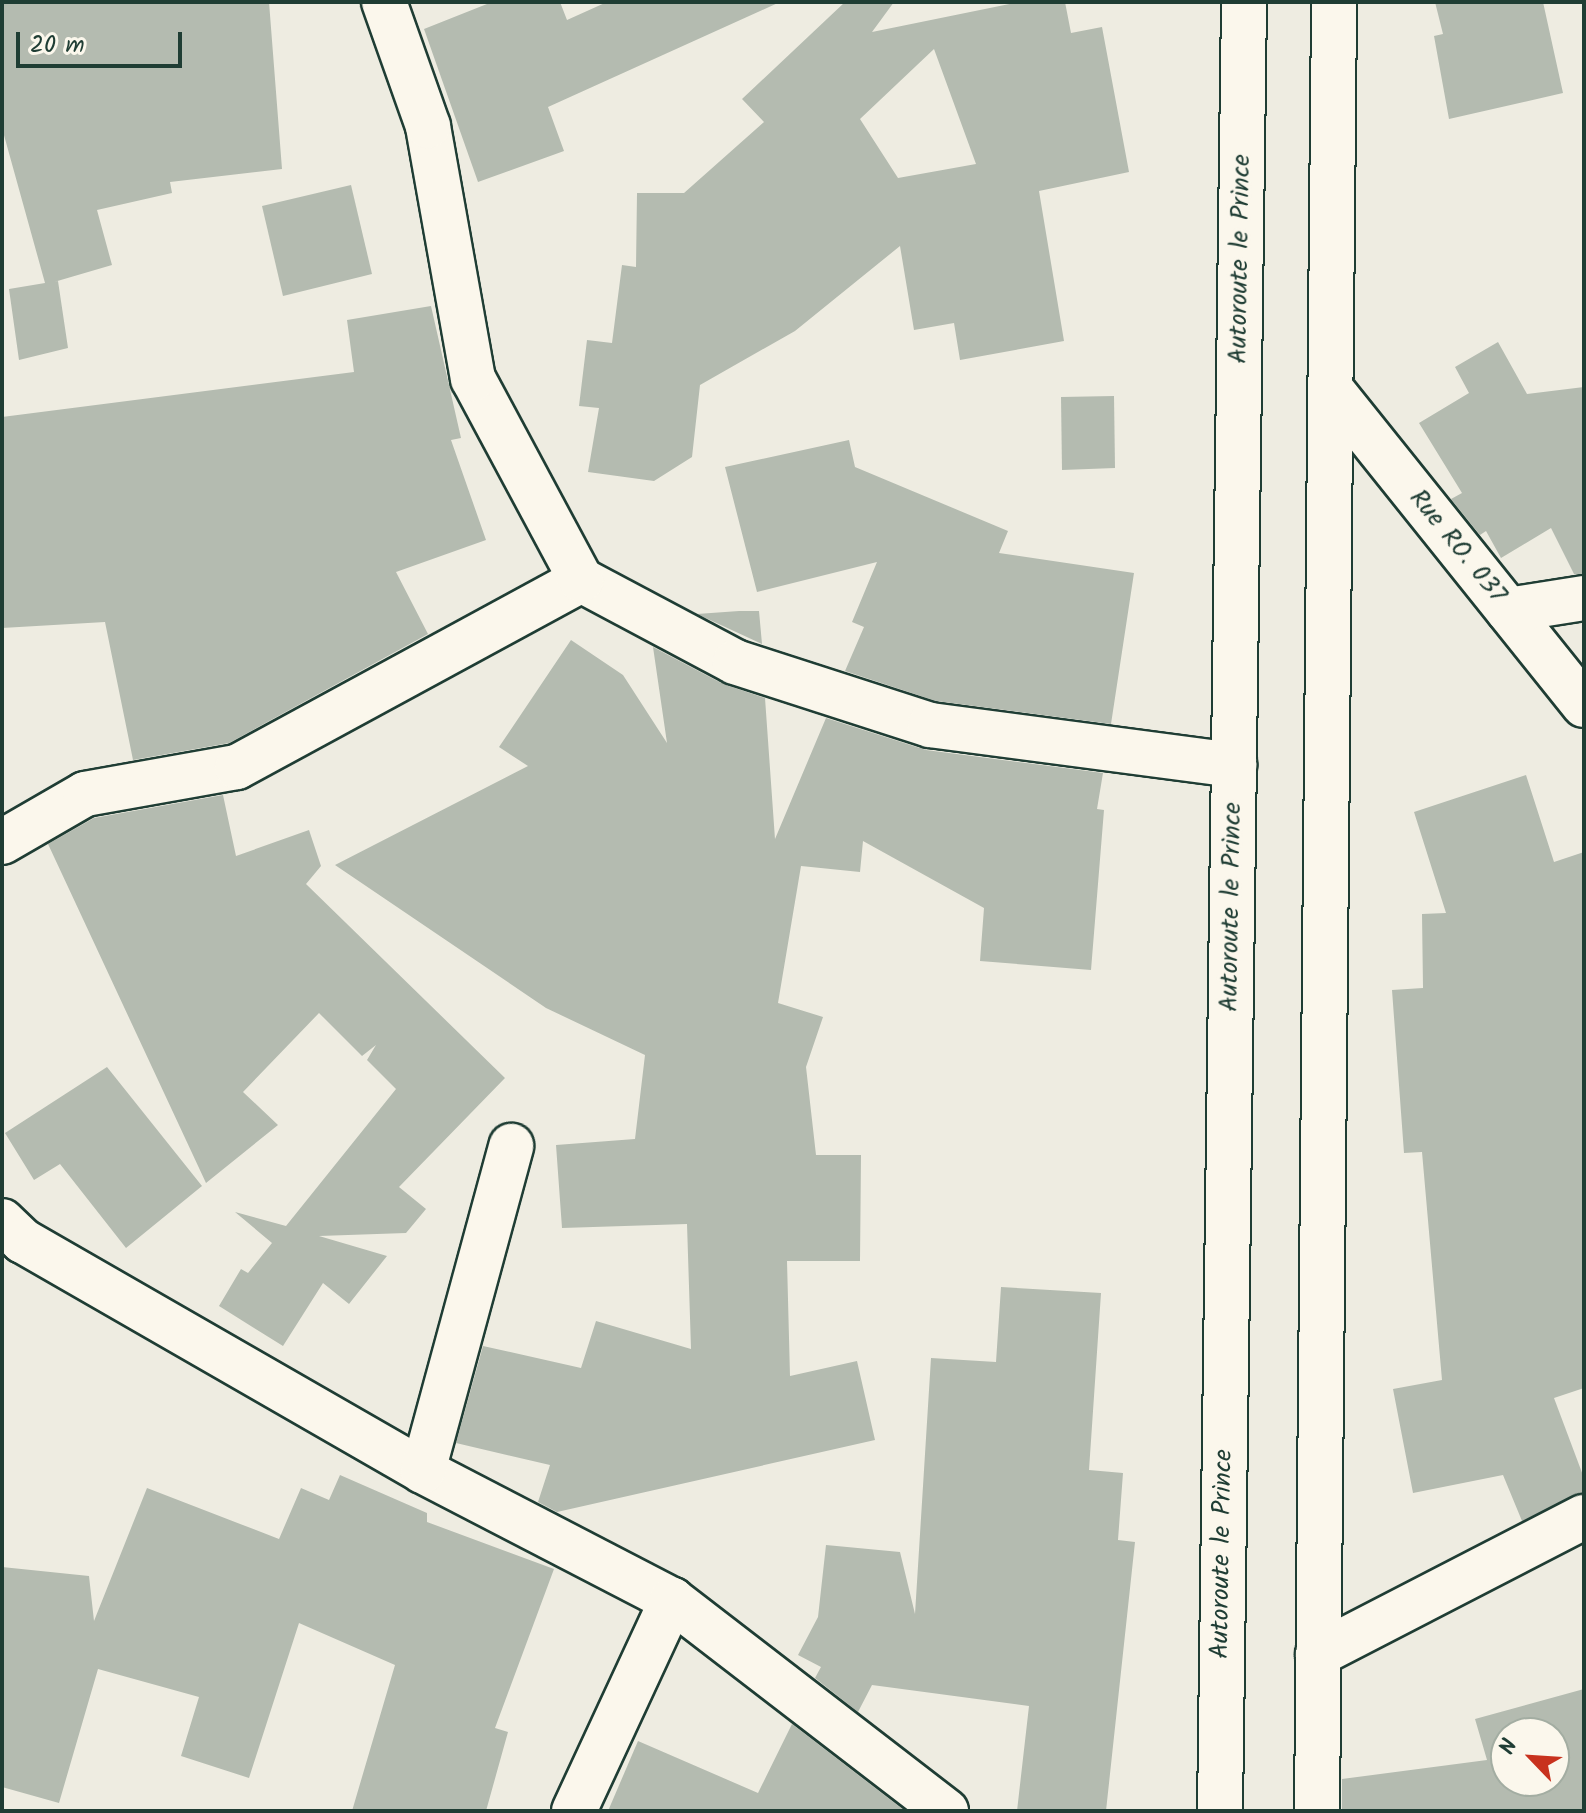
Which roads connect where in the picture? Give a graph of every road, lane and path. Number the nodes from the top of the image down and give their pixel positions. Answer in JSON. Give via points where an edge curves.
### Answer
{"nodes":[{"id":1,"x":384,"y":2,"type":"edge"},
{"id":2,"x":1244,"y":2,"type":"edge"},
{"id":3,"x":1334,"y":2,"type":"edge"},
{"id":4,"x":1330,"y":388,"type":"junction"},
{"id":5,"x":581,"y":580,"type":"junction"},
{"id":6,"x":1584,"y":598,"type":"edge"},
{"id":7,"x":1508,"y":610,"type":"junction"},
{"id":8,"x":1584,"y":705,"type":"edge"},
{"id":9,"x":1234,"y":765,"type":"junction"},
{"id":10,"x":2,"y":842,"type":"edge"},
{"id":11,"x":511,"y":1146,"type":"dead end"},
{"id":12,"x":2,"y":1221,"type":"edge"},
{"id":13,"x":423,"y":1471,"type":"junction"},
{"id":14,"x":1584,"y":1517,"type":"edge"},
{"id":15,"x":672,"y":1600,"type":"junction"},
{"id":16,"x":1318,"y":1654,"type":"junction"},
{"id":17,"x":574,"y":1811,"type":"edge"},
{"id":18,"x":946,"y":1811,"type":"edge"},
{"id":19,"x":1220,"y":1811,"type":"edge"},
{"id":20,"x":1317,"y":1811,"type":"edge"}],
"edges":[{"from":1,"to":5,"type":"street","via":[[428,126],[473,379]]},
{"from":2,"to":9,"type":"street","name":"Autoroute le Prince"},
{"from":3,"to":4,"type":"street"},
{"from":4,"to":7,"type":"street","name":"Rue RO. 037"},
{"from":4,"to":16,"type":"street"},
{"from":5,"to":9,"type":"street","via":[[735,662],[930,725]]},
{"from":5,"to":10,"type":"street","via":[[237,767],[85,794]]},
{"from":6,"to":7,"type":"street"},
{"from":7,"to":8,"type":"street","name":"Rue RO. 037"},
{"from":9,"to":19,"type":"street","name":"Autoroute le Prince"},
{"from":11,"to":13,"type":"street"},
{"from":12,"to":13,"type":"street","via":[[23,1241]]},
{"from":13,"to":15,"type":"street"},
{"from":14,"to":16,"type":"street"},
{"from":15,"to":17,"type":"street"},
{"from":15,"to":18,"type":"street"},
{"from":16,"to":20,"type":"street"}]}
